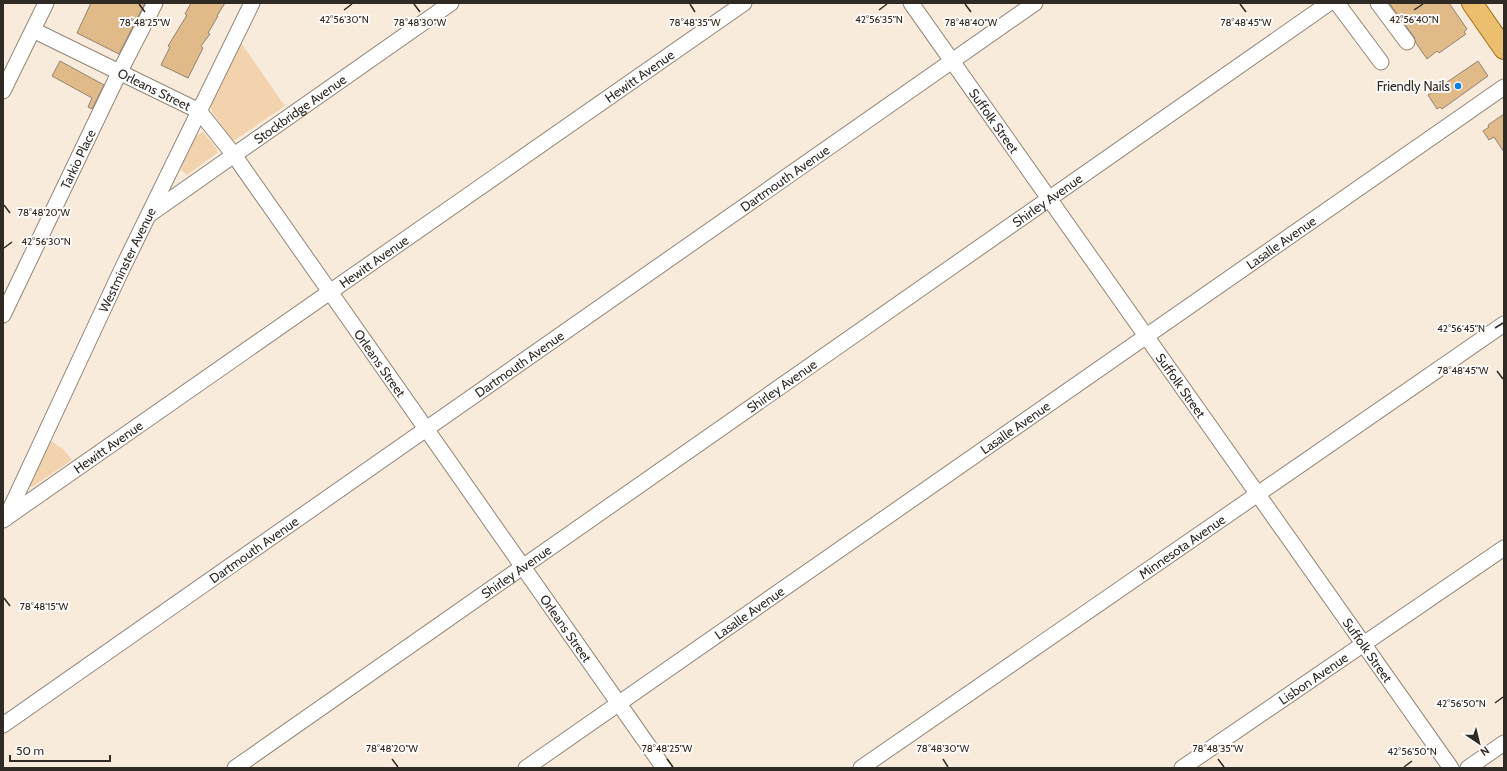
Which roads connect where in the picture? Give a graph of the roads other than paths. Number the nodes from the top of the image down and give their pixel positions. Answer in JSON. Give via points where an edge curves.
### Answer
{"nodes":[{"id":1,"x":46,"y":3,"type":"edge"},
{"id":2,"x":155,"y":3,"type":"edge"},
{"id":3,"x":252,"y":3,"type":"edge"},
{"id":4,"x":451,"y":3,"type":"edge"},
{"id":5,"x":744,"y":3,"type":"edge"},
{"id":6,"x":911,"y":3,"type":"edge"},
{"id":7,"x":1034,"y":3,"type":"edge"},
{"id":8,"x":1329,"y":3,"type":"edge"},
{"id":9,"x":1337,"y":3,"type":"edge"},
{"id":10,"x":1378,"y":3,"type":"edge"},
{"id":11,"x":1472,"y":3,"type":"edge"},
{"id":12,"x":33,"y":30,"type":"junction"},
{"id":13,"x":1407,"y":42,"type":"dead end"},
{"id":14,"x":1504,"y":48,"type":"edge"},
{"id":15,"x":952,"y":61,"type":"junction"},
{"id":16,"x":1381,"y":62,"type":"dead end"},
{"id":17,"x":120,"y":71,"type":"junction"},
{"id":18,"x":1504,"y":87,"type":"edge"},
{"id":19,"x":3,"y":91,"type":"edge"},
{"id":20,"x":199,"y":111,"type":"junction"},
{"id":21,"x":234,"y":155,"type":"junction"},
{"id":22,"x":1049,"y":200,"type":"junction"},
{"id":23,"x":149,"y":215,"type":"junction"},
{"id":24,"x":330,"y":292,"type":"junction"},
{"id":25,"x":3,"y":315,"type":"edge"},
{"id":26,"x":1504,"y":324,"type":"edge"},
{"id":27,"x":1146,"y":337,"type":"junction"},
{"id":28,"x":427,"y":430,"type":"junction"},
{"id":29,"x":1257,"y":495,"type":"junction"},
{"id":30,"x":4,"y":519,"type":"edge"},
{"id":31,"x":1504,"y":548,"type":"edge"},
{"id":32,"x":522,"y":567,"type":"junction"},
{"id":33,"x":1363,"y":645,"type":"junction"},
{"id":34,"x":618,"y":703,"type":"junction"},
{"id":35,"x":3,"y":725,"type":"edge"},
{"id":36,"x":1504,"y":743,"type":"edge"},
{"id":37,"x":235,"y":768,"type":"edge"},
{"id":38,"x":526,"y":768,"type":"edge"},
{"id":39,"x":664,"y":768,"type":"edge"},
{"id":40,"x":860,"y":768,"type":"edge"},
{"id":41,"x":1182,"y":768,"type":"edge"},
{"id":42,"x":1451,"y":768,"type":"edge"},
{"id":43,"x":1468,"y":768,"type":"edge"}],
"edges":[{"from":1,"to":12,"type":"street"},
{"from":2,"to":17,"type":"street","name":"Tarkio Place"},
{"from":3,"to":20,"type":"street","name":"Westminster Avenue"},
{"from":4,"to":21,"type":"street","name":"Stockbridge Avenue"},
{"from":5,"to":24,"type":"street","name":"Hewitt Avenue"},
{"from":6,"to":15,"type":"street","name":"Suffolk Street"},
{"from":7,"to":15,"type":"street","name":"Dartmouth Avenue"},
{"from":8,"to":22,"type":"street","name":"Shirley Avenue"},
{"from":9,"to":16,"type":"street"},
{"from":10,"to":13,"type":"street"},
{"from":11,"to":14,"type":"main road"},
{"from":12,"to":17,"type":"street","name":"Orleans Street"},
{"from":12,"to":19,"type":"street"},
{"from":15,"to":22,"type":"street","name":"Suffolk Street"},
{"from":15,"to":28,"type":"street","name":"Dartmouth Avenue"},
{"from":17,"to":20,"type":"street","name":"Orleans Street"},
{"from":17,"to":25,"type":"street","name":"Tarkio Place"},
{"from":18,"to":27,"type":"street","name":"Lasalle Avenue"},
{"from":20,"to":21,"type":"street","name":"Orleans Street"},
{"from":20,"to":23,"type":"street","name":"Westminster Avenue"},
{"from":21,"to":23,"type":"street","name":"Stockbridge Avenue"},
{"from":21,"to":24,"type":"street","name":"Orleans Street"},
{"from":22,"to":27,"type":"street","name":"Suffolk Street"},
{"from":22,"to":32,"type":"street","name":"Shirley Avenue"},
{"from":23,"to":30,"type":"street","name":"Westminster Avenue"},
{"from":24,"to":28,"type":"street","name":"Orleans Street"},
{"from":24,"to":30,"type":"street","name":"Hewitt Avenue"},
{"from":26,"to":29,"type":"street","name":"Minnesota Avenue"},
{"from":27,"to":29,"type":"street","name":"Suffolk Street"},
{"from":27,"to":34,"type":"street","name":"Lasalle Avenue"},
{"from":28,"to":32,"type":"street","name":"Orleans Street"},
{"from":28,"to":35,"type":"street","name":"Dartmouth Avenue"},
{"from":29,"to":33,"type":"street","name":"Suffolk Street"},
{"from":29,"to":40,"type":"street","name":"Minnesota Avenue"},
{"from":31,"to":33,"type":"street","name":"Lisbon Avenue"},
{"from":32,"to":34,"type":"street","name":"Orleans Street"},
{"from":32,"to":37,"type":"street","name":"Shirley Avenue"},
{"from":33,"to":41,"type":"street","name":"Lisbon Avenue"},
{"from":33,"to":42,"type":"street","name":"Suffolk Street"},
{"from":34,"to":38,"type":"street","name":"Lasalle Avenue"},
{"from":34,"to":39,"type":"street","name":"Orleans Street"},
{"from":36,"to":43,"type":"street"}]}
